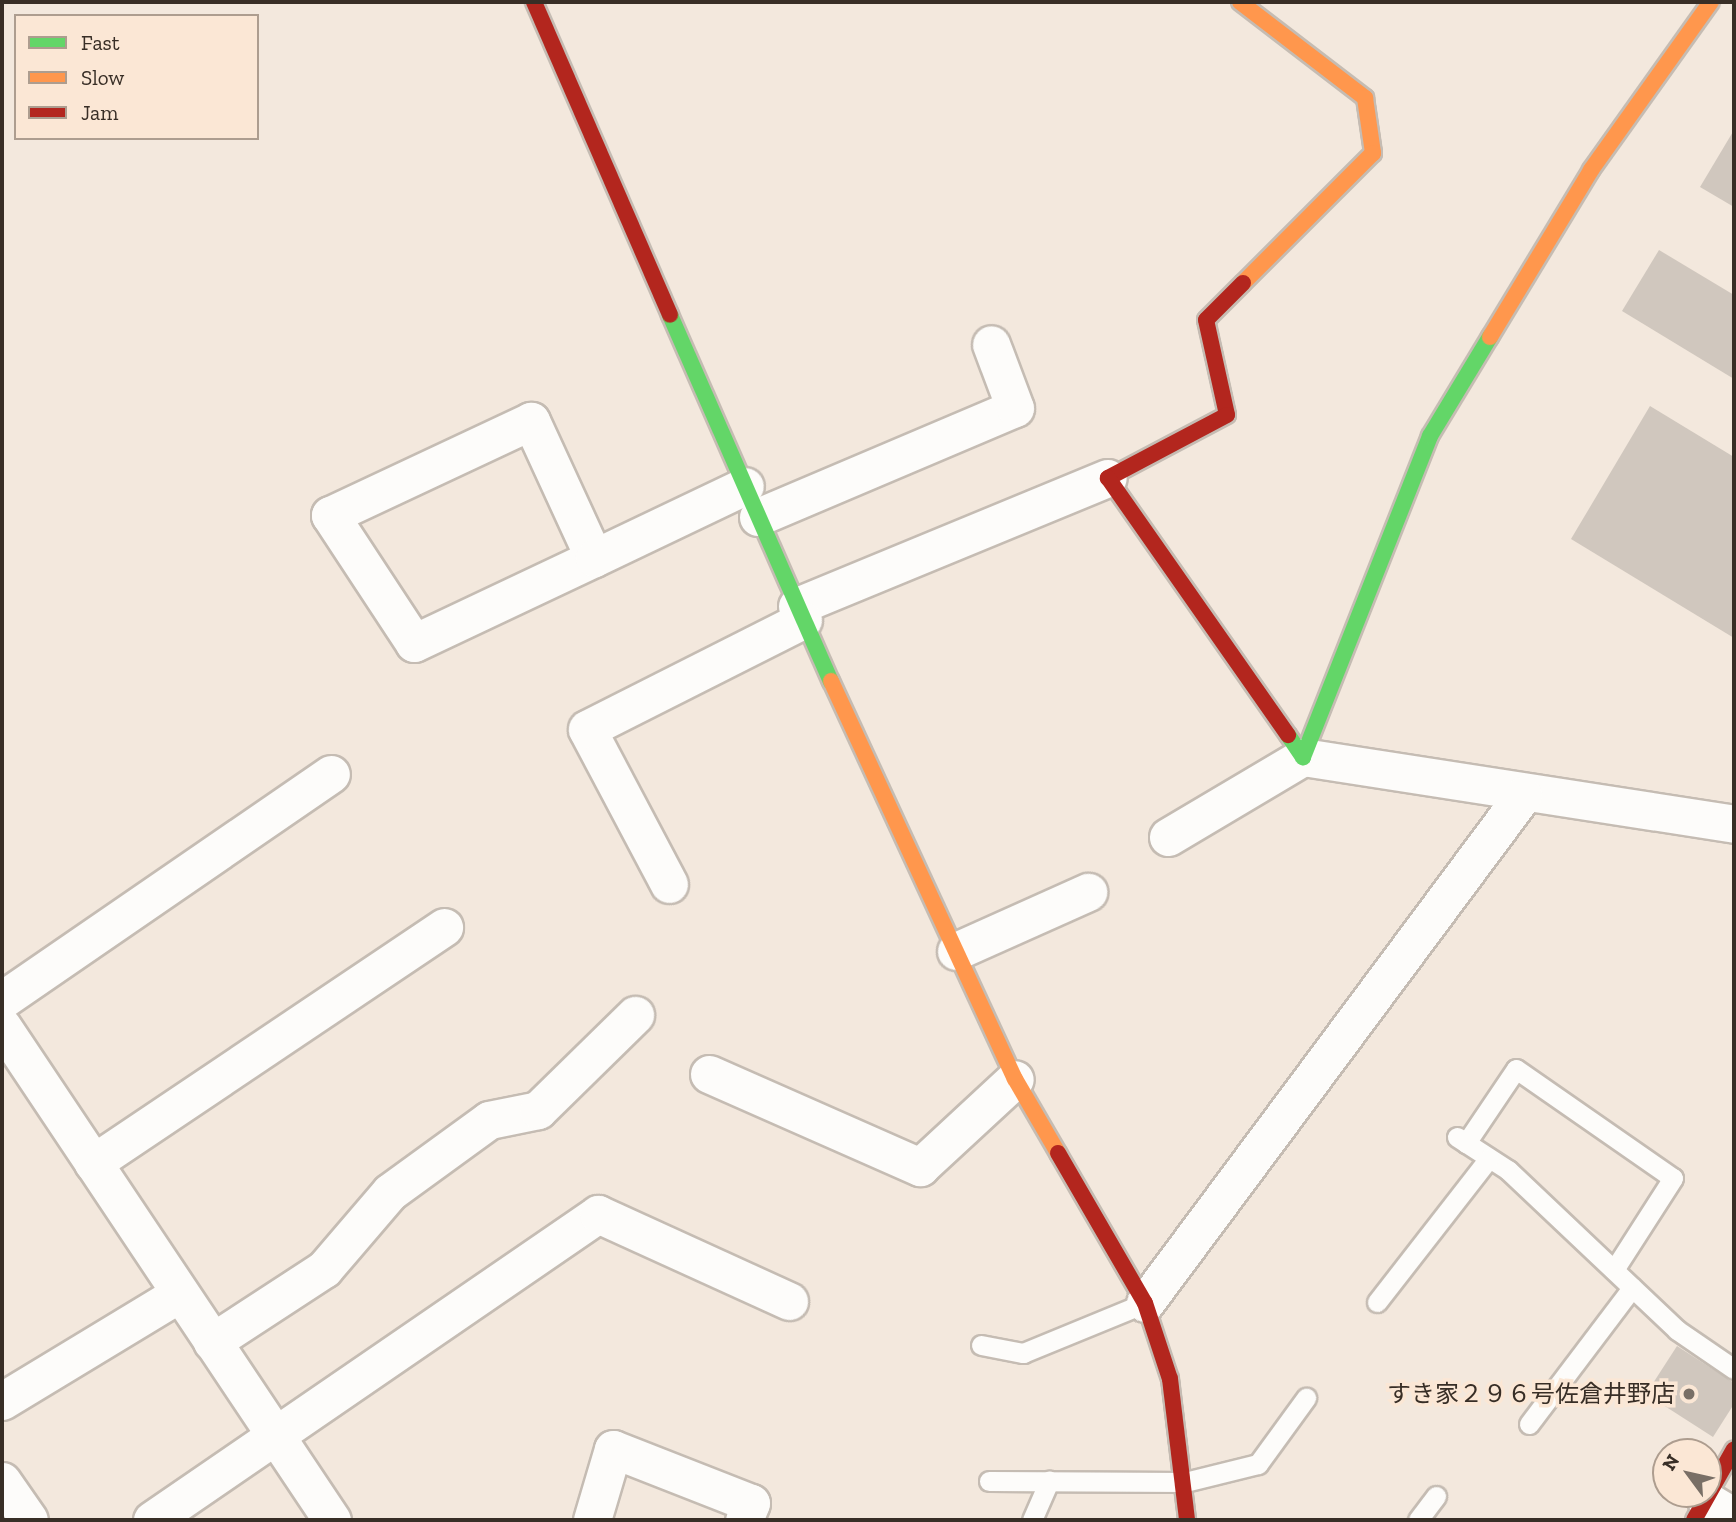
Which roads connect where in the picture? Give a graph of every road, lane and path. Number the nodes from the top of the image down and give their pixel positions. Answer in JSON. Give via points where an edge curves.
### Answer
{"nodes":[{"id":1,"x":534,"y":2,"type":"edge"},
{"id":2,"x":1240,"y":2,"type":"edge"},
{"id":3,"x":1711,"y":2,"type":"edge"},
{"id":4,"x":991,"y":344,"type":"dead end"},
{"id":5,"x":1108,"y":478,"type":"junction"},
{"id":6,"x":752,"y":502,"type":"junction"},
{"id":7,"x":594,"y":558,"type":"junction"},
{"id":8,"x":800,"y":613,"type":"junction"},
{"id":9,"x":1303,"y":757,"type":"junction"},
{"id":10,"x":331,"y":774,"type":"dead end"},
{"id":11,"x":1523,"y":795,"type":"junction"},
{"id":12,"x":1734,"y":824,"type":"edge"},
{"id":13,"x":1168,"y":837,"type":"dead end"},
{"id":14,"x":669,"y":884,"type":"dead end"},
{"id":15,"x":1088,"y":892,"type":"dead end"},
{"id":16,"x":444,"y":927,"type":"dead end"},
{"id":17,"x":956,"y":951,"type":"junction"},
{"id":18,"x":2,"y":1000,"type":"edge"},
{"id":19,"x":635,"y":1015,"type":"dead end"},
{"id":20,"x":2,"y":1026,"type":"edge"},
{"id":21,"x":709,"y":1074,"type":"dead end"},
{"id":22,"x":1015,"y":1079,"type":"junction"},
{"id":23,"x":1489,"y":1158,"type":"junction"},
{"id":24,"x":93,"y":1163,"type":"junction"},
{"id":25,"x":1614,"y":1270,"type":"junction"},
{"id":26,"x":1632,"y":1288,"type":"junction"},
{"id":27,"x":180,"y":1293,"type":"junction"},
{"id":28,"x":789,"y":1301,"type":"dead end"},
{"id":29,"x":1377,"y":1302,"type":"dead end"},
{"id":30,"x":1145,"y":1303,"type":"junction"},
{"id":31,"x":212,"y":1342,"type":"junction"},
{"id":32,"x":981,"y":1345,"type":"dead end"},
{"id":33,"x":1734,"y":1369,"type":"edge"},
{"id":34,"x":1306,"y":1398,"type":"dead end"},
{"id":35,"x":2,"y":1401,"type":"edge"},
{"id":36,"x":1529,"y":1424,"type":"dead end"},
{"id":37,"x":277,"y":1440,"type":"junction"},
{"id":38,"x":1734,"y":1449,"type":"edge"},
{"id":39,"x":2,"y":1481,"type":"edge"},
{"id":40,"x":989,"y":1481,"type":"dead end"},
{"id":41,"x":1049,"y":1481,"type":"junction"},
{"id":42,"x":1185,"y":1482,"type":"junction"},
{"id":43,"x":1436,"y":1496,"type":"dead end"},
{"id":44,"x":1712,"y":1512,"type":"edge"},
{"id":45,"x":29,"y":1520,"type":"edge"},
{"id":46,"x":152,"y":1520,"type":"edge"},
{"id":47,"x":332,"y":1520,"type":"edge"},
{"id":48,"x":592,"y":1520,"type":"edge"},
{"id":49,"x":744,"y":1520,"type":"edge"},
{"id":50,"x":1031,"y":1520,"type":"edge"},
{"id":51,"x":1187,"y":1520,"type":"edge"},
{"id":52,"x":1418,"y":1520,"type":"edge"}],
"edges":[{"from":1,"to":6,"type":"main road"},
{"from":2,"to":5,"type":"main road","via":[[1365,98],[1373,153],[1206,320],[1227,415]]},
{"from":3,"to":9,"type":"main road","via":[[1591,170],[1430,436]]},
{"from":4,"to":6,"type":"street","via":[[1015,408]]},
{"from":5,"to":8,"type":"street"},
{"from":5,"to":9,"type":"main road"},
{"from":6,"to":7,"type":"street"},
{"from":6,"to":8,"type":"main road"},
{"from":7,"to":7,"type":"street","via":[[414,643],[330,514],[531,422]]},
{"from":8,"to":14,"type":"street","via":[[587,729]]},
{"from":8,"to":17,"type":"main road"},
{"from":9,"to":11,"type":"street"},
{"from":9,"to":13,"type":"street"},
{"from":10,"to":18,"type":"street"},
{"from":11,"to":12,"type":"street"},
{"from":11,"to":30,"type":"street"},
{"from":15,"to":17,"type":"street"},
{"from":16,"to":24,"type":"street"},
{"from":17,"to":22,"type":"main road"},
{"from":19,"to":31,"type":"street","via":[[538,1110],[489,1120],[390,1192],[324,1269]]},
{"from":20,"to":24,"type":"street"},
{"from":21,"to":22,"type":"street","via":[[920,1167]]},
{"from":22,"to":30,"type":"main road"},
{"from":23,"to":25,"type":"lane"},
{"from":23,"to":25,"type":"lane","via":[[1461,1140],[1517,1069],[1673,1178]]},
{"from":23,"to":29,"type":"lane"},
{"from":24,"to":27,"type":"street"},
{"from":25,"to":26,"type":"lane"},
{"from":26,"to":33,"type":"lane","via":[[1676,1330]]},
{"from":26,"to":36,"type":"lane"},
{"from":27,"to":31,"type":"street"},
{"from":27,"to":35,"type":"street"},
{"from":28,"to":37,"type":"street","via":[[598,1214]]},
{"from":30,"to":32,"type":"lane","via":[[1024,1353]]},
{"from":30,"to":42,"type":"main road","via":[[1170,1379]]},
{"from":31,"to":37,"type":"street"},
{"from":34,"to":42,"type":"lane","via":[[1258,1464]]},
{"from":37,"to":46,"type":"street"},
{"from":37,"to":47,"type":"street"},
{"from":38,"to":44,"type":"main road"},
{"from":39,"to":45,"type":"street"},
{"from":40,"to":41,"type":"lane"},
{"from":41,"to":42,"type":"lane"},
{"from":41,"to":50,"type":"lane"},
{"from":42,"to":51,"type":"main road"},
{"from":43,"to":52,"type":"lane"},
{"from":48,"to":49,"type":"street","via":[[613,1449],[751,1503]]}]}
